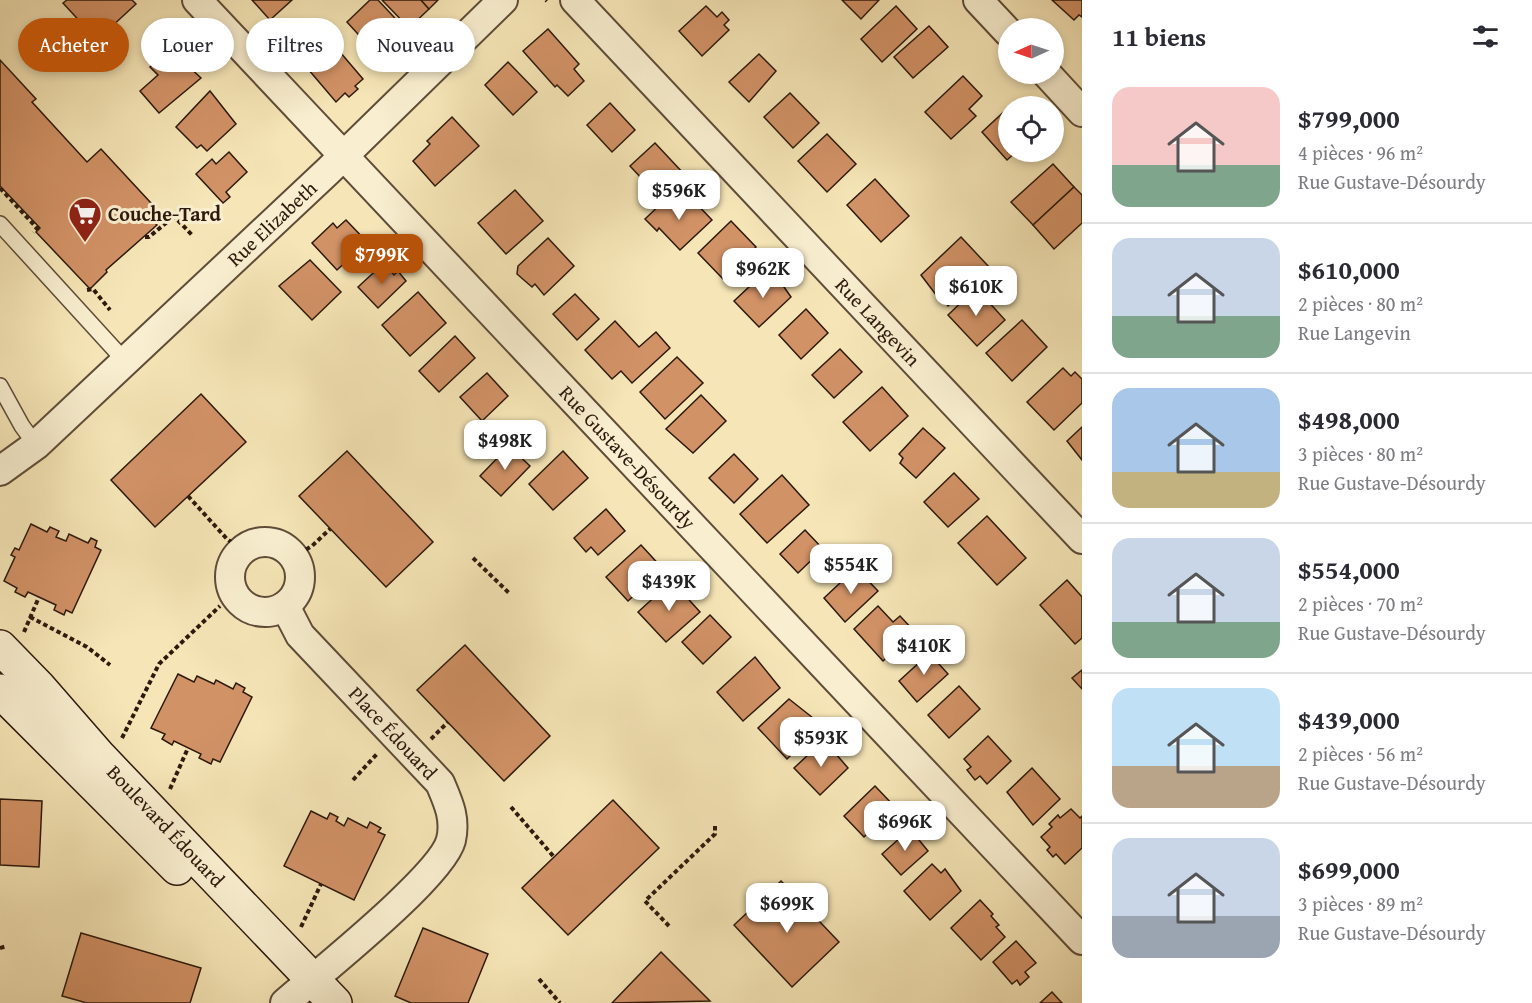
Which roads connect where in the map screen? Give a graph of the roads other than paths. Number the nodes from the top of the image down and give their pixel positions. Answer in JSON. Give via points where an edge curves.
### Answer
{"nodes":[{"id":1,"x":197,"y":0,"type":"edge"},
{"id":2,"x":502,"y":0,"type":"edge"},
{"id":3,"x":575,"y":0,"type":"edge"},
{"id":4,"x":978,"y":0,"type":"edge"},
{"id":5,"x":998,"y":21,"type":"edge"},
{"id":6,"x":1056,"y":84,"type":"edge"},
{"id":7,"x":1082,"y":111,"type":"edge"},
{"id":8,"x":343,"y":156,"type":"junction"},
{"id":9,"x":0,"y":224,"type":"edge"},
{"id":10,"x":125,"y":361,"type":"junction"},
{"id":11,"x":0,"y":386,"type":"edge"},
{"id":12,"x":4,"y":402,"type":"edge"},
{"id":13,"x":36,"y":445,"type":"junction"},
{"id":14,"x":0,"y":471,"type":"edge"},
{"id":15,"x":0,"y":490,"type":"edge"},
{"id":16,"x":1082,"y":539,"type":"edge"},
{"id":17,"x":285,"y":606,"type":"junction"},
{"id":18,"x":11,"y":641,"type":"edge"},
{"id":19,"x":0,"y":690,"type":"edge"},
{"id":20,"x":1082,"y":940,"type":"edge"},
{"id":21,"x":307,"y":996,"type":"edge"}],
"edges":[{"from":1,"to":8,"type":"street","name":"Rue Gustave-Désourdy"},
{"from":2,"to":8,"type":"street","name":"Rue Elizabeth"},
{"from":3,"to":16,"type":"street","name":"Rue Langevin"},
{"from":4,"to":5,"type":"street"},
{"from":6,"to":7,"type":"street"},
{"from":8,"to":10,"type":"street","name":"Rue Elizabeth"},
{"from":8,"to":20,"type":"street","name":"Rue Gustave-Désourdy"},
{"from":9,"to":10,"type":"lane"},
{"from":10,"to":13,"type":"street","name":"Rue Elizabeth"},
{"from":11,"to":12,"type":"lane"},
{"from":12,"to":13,"type":"lane"},
{"from":13,"to":14,"type":"street","name":"Rue Elizabeth"},
{"from":13,"to":15,"type":"street","name":"Rue Elizabeth"},
{"from":17,"to":17,"type":"street","via":[[298,588],[300,577],[293,557],[285,549],[265,542],[242,550],[230,571],[230,583],[238,599],[263,613]]},
{"from":17,"to":21,"type":"street","name":"Place Édouard","via":[[300,635],[440,783],[453,814],[451,841],[439,863]]},
{"from":18,"to":21,"type":"street","name":"Boulevard Édouard"},
{"from":19,"to":21,"type":"street","name":"Boulevard Édouard","via":[[123,817]]}]}
